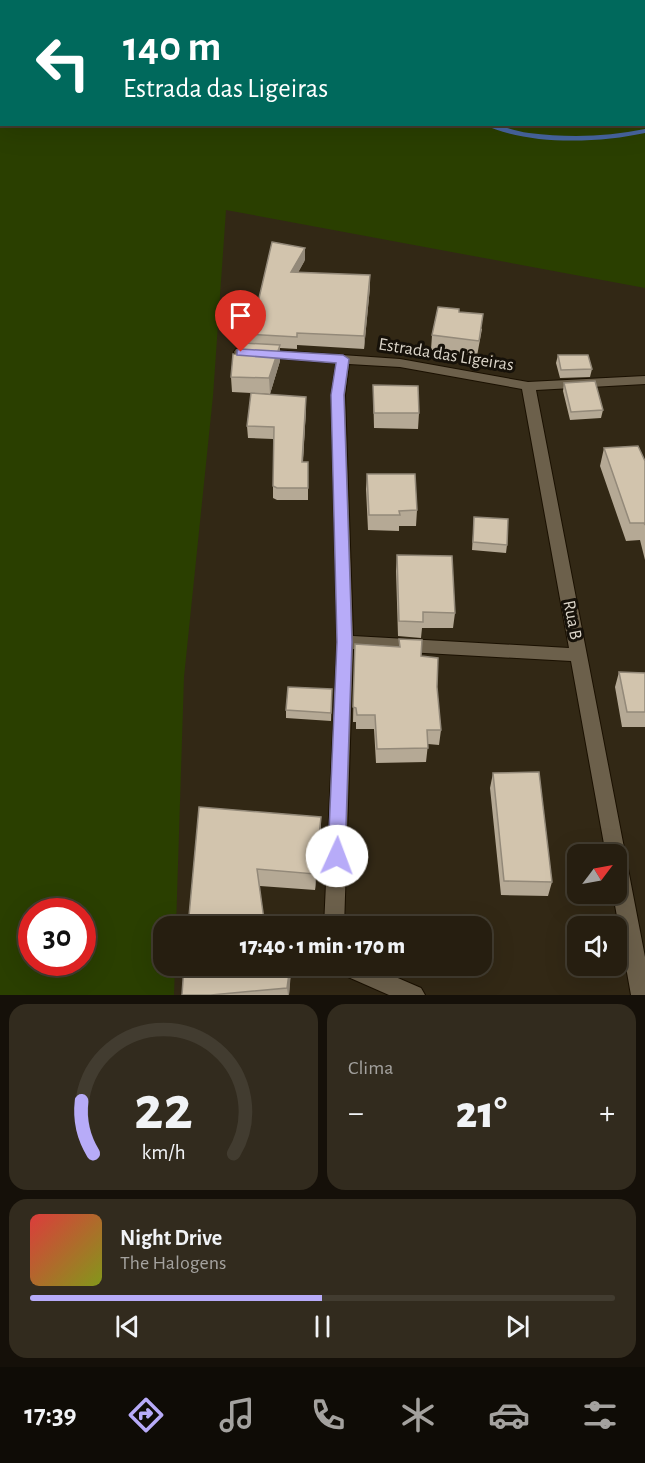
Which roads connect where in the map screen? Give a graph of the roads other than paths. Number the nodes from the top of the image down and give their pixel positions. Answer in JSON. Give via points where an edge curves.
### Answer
{"nodes":[{"id":1,"x":241,"y":352,"type":"edge"},
{"id":2,"x":343,"y":359,"type":"junction"},
{"id":3,"x":645,"y":380,"type":"edge"},
{"id":4,"x":528,"y":386,"type":"junction"},
{"id":5,"x":345,"y":642,"type":"junction"},
{"id":6,"x":579,"y":655,"type":"junction"},
{"id":7,"x":614,"y":844,"type":"edge"},
{"id":8,"x":624,"y":904,"type":"edge"},
{"id":9,"x":334,"y":916,"type":"edge"},
{"id":10,"x":369,"y":976,"type":"edge"},
{"id":11,"x":414,"y":995,"type":"edge"},
{"id":12,"x":642,"y":995,"type":"edge"}],
"edges":[{"from":1,"to":2,"type":"street","name":"Estrada das Ligeiras"},
{"from":2,"to":4,"type":"street","name":"Estrada das Ligeiras","via":[[400,363]]},
{"from":2,"to":5,"type":"street","via":[[338,395]]},
{"from":3,"to":4,"type":"street","name":"Estrada das Ligeiras"},
{"from":4,"to":6,"type":"street","name":"Rua B"},
{"from":5,"to":6,"type":"street"},
{"from":5,"to":9,"type":"street"},
{"from":6,"to":7,"type":"street","name":"Rua B"},
{"from":8,"to":12,"type":"street"},
{"from":10,"to":11,"type":"street"}]}
